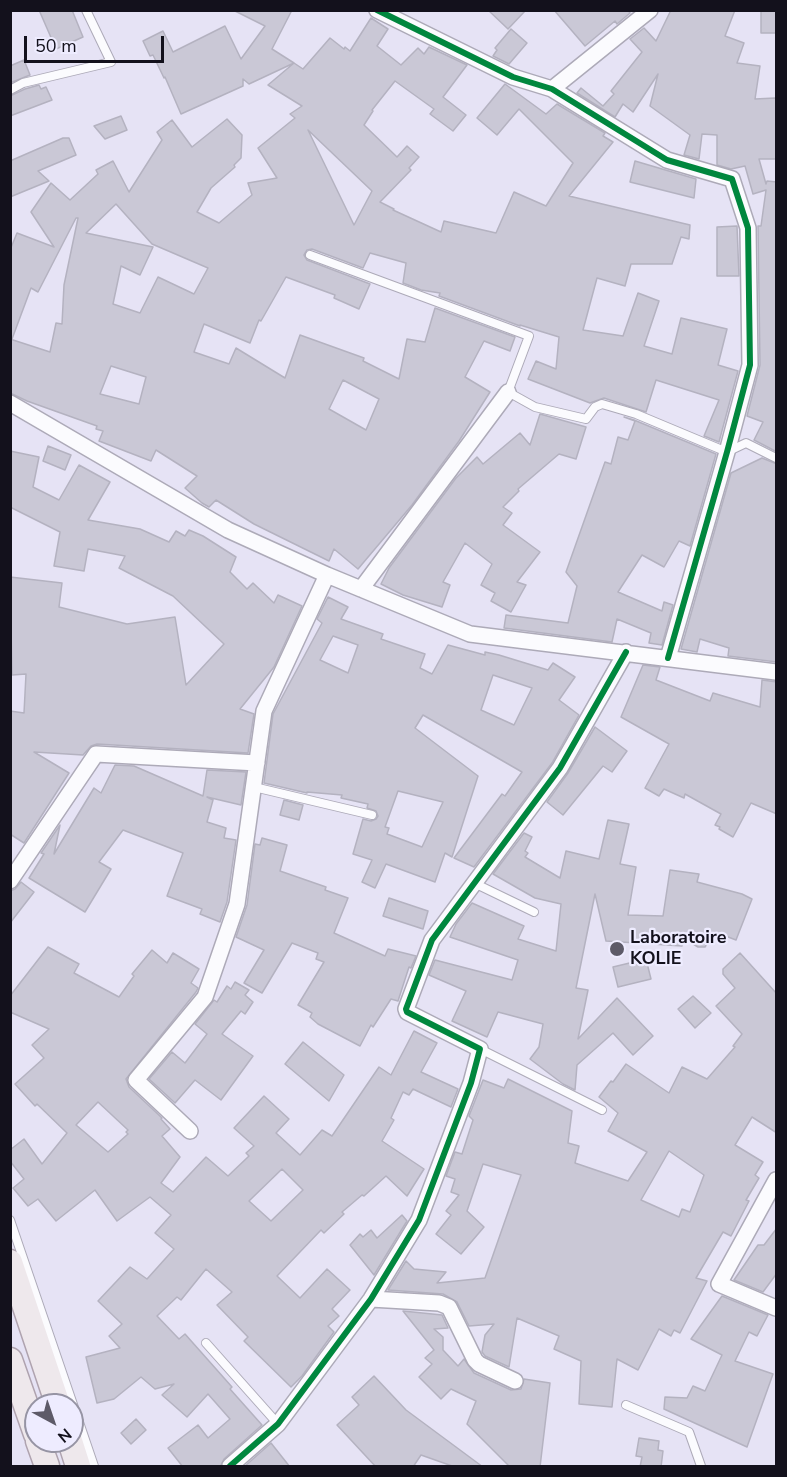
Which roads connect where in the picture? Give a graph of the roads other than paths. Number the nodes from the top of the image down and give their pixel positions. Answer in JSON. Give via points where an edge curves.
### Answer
{"nodes":[{"id":1,"x":86,"y":10,"type":"edge"},
{"id":2,"x":377,"y":10,"type":"edge"},
{"id":3,"x":650,"y":10,"type":"edge"},
{"id":4,"x":552,"y":89,"type":"junction"},
{"id":5,"x":10,"y":90,"type":"edge"},
{"id":6,"x":310,"y":255,"type":"dead end"},
{"id":7,"x":508,"y":392,"type":"junction"},
{"id":8,"x":10,"y":404,"type":"edge"},
{"id":9,"x":727,"y":452,"type":"junction"},
{"id":10,"x":777,"y":458,"type":"edge"},
{"id":11,"x":327,"y":575,"type":"junction"},
{"id":12,"x":361,"y":589,"type":"junction"},
{"id":13,"x":626,"y":652,"type":"junction"},
{"id":14,"x":668,"y":658,"type":"junction"},
{"id":15,"x":777,"y":672,"type":"edge"},
{"id":16,"x":257,"y":764,"type":"junction"},
{"id":17,"x":254,"y":786,"type":"junction"},
{"id":18,"x":372,"y":815,"type":"dead end"},
{"id":19,"x":10,"y":881,"type":"edge"},
{"id":20,"x":474,"y":884,"type":"junction"},
{"id":21,"x":534,"y":912,"type":"dead end"},
{"id":22,"x":480,"y":1049,"type":"junction"},
{"id":23,"x":602,"y":1110,"type":"dead end"},
{"id":24,"x":190,"y":1131,"type":"dead end"},
{"id":25,"x":777,"y":1180,"type":"edge"},
{"id":26,"x":10,"y":1220,"type":"edge"},
{"id":27,"x":10,"y":1262,"type":"edge"},
{"id":28,"x":371,"y":1299,"type":"junction"},
{"id":29,"x":777,"y":1308,"type":"edge"},
{"id":30,"x":206,"y":1343,"type":"dead end"},
{"id":31,"x":10,"y":1360,"type":"edge"},
{"id":32,"x":514,"y":1381,"type":"dead end"},
{"id":33,"x":54,"y":1393,"type":"edge"},
{"id":34,"x":24,"y":1400,"type":"edge"},
{"id":35,"x":626,"y":1405,"type":"dead end"},
{"id":36,"x":278,"y":1424,"type":"junction"},
{"id":37,"x":94,"y":1467,"type":"edge"},
{"id":38,"x":230,"y":1467,"type":"edge"},
{"id":39,"x":701,"y":1467,"type":"edge"}],
"edges":[{"from":1,"to":5,"type":"lane","via":[[111,62],[23,82]]},
{"from":2,"to":4,"type":"street","via":[[513,76]]},
{"from":3,"to":4,"type":"street"},
{"from":4,"to":9,"type":"street","via":[[667,160],[732,179],[748,228],[750,365]]},
{"from":6,"to":7,"type":"lane","via":[[529,336]]},
{"from":7,"to":9,"type":"lane","via":[[535,407],[586,419],[602,404]]},
{"from":7,"to":12,"type":"street"},
{"from":8,"to":11,"type":"street","via":[[228,530]]},
{"from":9,"to":10,"type":"lane","via":[[746,443]]},
{"from":9,"to":14,"type":"street"},
{"from":11,"to":12,"type":"street"},
{"from":11,"to":16,"type":"street","via":[[264,711]]},
{"from":12,"to":13,"type":"street","via":[[470,634]]},
{"from":13,"to":14,"type":"street"},
{"from":13,"to":20,"type":"street","via":[[560,768]]},
{"from":14,"to":15,"type":"street"},
{"from":16,"to":17,"type":"street"},
{"from":16,"to":19,"type":"street","via":[[96,754]]},
{"from":17,"to":18,"type":"lane"},
{"from":17,"to":24,"type":"street","via":[[237,904],[205,997],[136,1080]]},
{"from":20,"to":21,"type":"lane"},
{"from":20,"to":22,"type":"street","via":[[432,940],[406,1009]]},
{"from":22,"to":23,"type":"lane"},
{"from":22,"to":28,"type":"street","via":[[419,1220]]},
{"from":25,"to":29,"type":"street","via":[[719,1284]]},
{"from":26,"to":37,"type":"lane"},
{"from":27,"to":33,"type":"main road"},
{"from":28,"to":32,"type":"street","via":[[449,1307],[475,1360]]},
{"from":28,"to":36,"type":"street"},
{"from":30,"to":36,"type":"lane"},
{"from":31,"to":34,"type":"main road"},
{"from":35,"to":39,"type":"lane","via":[[689,1432]]},
{"from":36,"to":38,"type":"street"}]}
